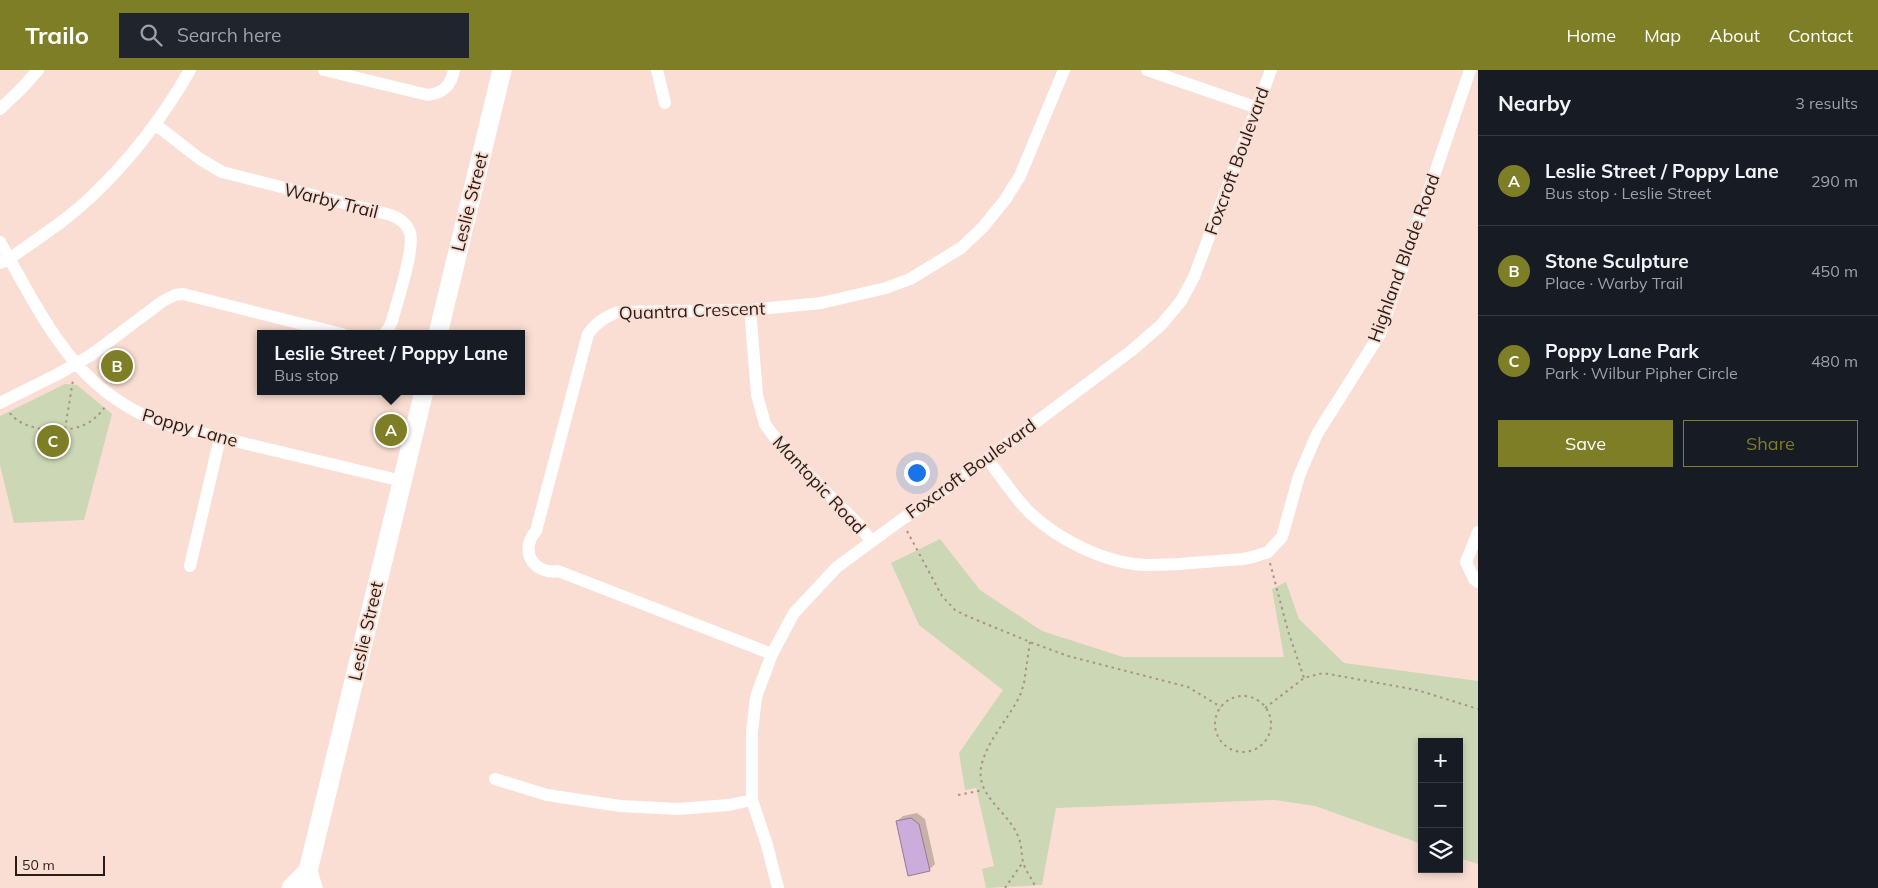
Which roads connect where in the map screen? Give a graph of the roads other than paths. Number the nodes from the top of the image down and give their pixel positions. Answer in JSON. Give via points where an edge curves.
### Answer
{"nodes":[{"id":1,"x":38,"y":70,"type":"edge"},
{"id":2,"x":190,"y":70,"type":"edge"},
{"id":3,"x":324,"y":70,"type":"edge"},
{"id":4,"x":454,"y":70,"type":"edge"},
{"id":5,"x":502,"y":70,"type":"edge"},
{"id":6,"x":657,"y":70,"type":"edge"},
{"id":7,"x":1064,"y":70,"type":"edge"},
{"id":8,"x":1147,"y":70,"type":"edge"},
{"id":9,"x":1271,"y":70,"type":"edge"},
{"id":10,"x":1470,"y":70,"type":"edge"},
{"id":11,"x":665,"y":103,"type":"dead end"},
{"id":12,"x":1258,"y":108,"type":"junction"},
{"id":13,"x":0,"y":109,"type":"edge"},
{"id":14,"x":156,"y":125,"type":"junction"},
{"id":15,"x":0,"y":242,"type":"edge"},
{"id":16,"x":5,"y":261,"type":"edge"},
{"id":17,"x":750,"y":310,"type":"junction"},
{"id":18,"x":326,"y":330,"type":"edge"},
{"id":19,"x":387,"y":330,"type":"edge"},
{"id":20,"x":439,"y":330,"type":"edge"},
{"id":21,"x":75,"y":371,"type":"junction"},
{"id":22,"x":423,"y":395,"type":"edge"},
{"id":23,"x":4,"y":407,"type":"edge"},
{"id":24,"x":220,"y":438,"type":"junction"},
{"id":25,"x":987,"y":459,"type":"junction"},
{"id":26,"x":402,"y":481,"type":"junction"},
{"id":27,"x":1478,"y":532,"type":"edge"},
{"id":28,"x":871,"y":542,"type":"junction"},
{"id":29,"x":190,"y":566,"type":"dead end"},
{"id":30,"x":1478,"y":582,"type":"edge"},
{"id":31,"x":772,"y":654,"type":"junction"},
{"id":32,"x":495,"y":779,"type":"dead end"},
{"id":33,"x":752,"y":800,"type":"junction"},
{"id":34,"x":310,"y":879,"type":"edge"},
{"id":35,"x":291,"y":888,"type":"edge"},
{"id":36,"x":778,"y":888,"type":"edge"}],
"edges":[{"from":1,"to":13,"type":"street"},
{"from":2,"to":14,"type":"street"},
{"from":3,"to":4,"type":"street","via":[[428,95],[447,88]]},
{"from":5,"to":20,"type":"main road","name":"Leslie Street"},
{"from":6,"to":11,"type":"street"},
{"from":7,"to":17,"type":"street","name":"Quantra Crescent","via":[[1020,176],[983,227],[961,248],[910,280],[886,288],[821,303]]},
{"from":8,"to":12,"type":"street"},
{"from":9,"to":12,"type":"street","name":"Foxcroft Boulevard"},
{"from":10,"to":25,"type":"street","name":"Highland Blade Road","via":[[1380,334],[1317,434],[1299,476],[1282,537],[1268,552],[1253,557],[1146,565],[1115,560],[1058,534],[1030,512]]},
{"from":12,"to":25,"type":"street","name":"Foxcroft Boulevard","via":[[1194,277],[1180,301],[1161,325],[1131,351]]},
{"from":14,"to":16,"type":"street","via":[[91,197]]},
{"from":14,"to":19,"type":"street","name":"Warby Trail","via":[[222,172],[391,215],[406,224],[412,245]]},
{"from":15,"to":16,"type":"street","name":"Poppy Lane"},
{"from":16,"to":21,"type":"street","name":"Poppy Lane","via":[[52,329]]},
{"from":17,"to":28,"type":"street","name":"Mantopic Road","via":[[757,394],[765,424],[783,448],[860,526]]},
{"from":17,"to":31,"type":"street","name":"Quantra Crescent","via":[[626,311],[606,316],[598,322],[588,334],[536,531],[529,538],[528,548],[529,556],[541,570],[549,573],[558,571]]},
{"from":18,"to":21,"type":"street","via":[[202,298],[176,295],[163,301],[91,355]]},
{"from":21,"to":23,"type":"street"},
{"from":21,"to":24,"type":"street","name":"Poppy Lane","via":[[137,413],[168,425]]},
{"from":22,"to":26,"type":"main road","name":"Leslie Street"},
{"from":24,"to":26,"type":"street","name":"Poppy Lane"},
{"from":24,"to":29,"type":"street"},
{"from":25,"to":28,"type":"street","name":"Foxcroft Boulevard"},
{"from":26,"to":34,"type":"main road","name":"Leslie Street"},
{"from":27,"to":30,"type":"street","via":[[1466,562]]},
{"from":28,"to":31,"type":"street","name":"Foxcroft Boulevard","via":[[837,567],[794,613]]},
{"from":31,"to":33,"type":"street","name":"Foxcroft Boulevard","via":[[756,697],[752,732]]},
{"from":32,"to":33,"type":"street","via":[[547,795],[620,806],[678,809]]},
{"from":33,"to":36,"type":"street","name":"Foxcroft Boulevard"},
{"from":34,"to":35,"type":"main road","name":"Leslie Street"}]}
